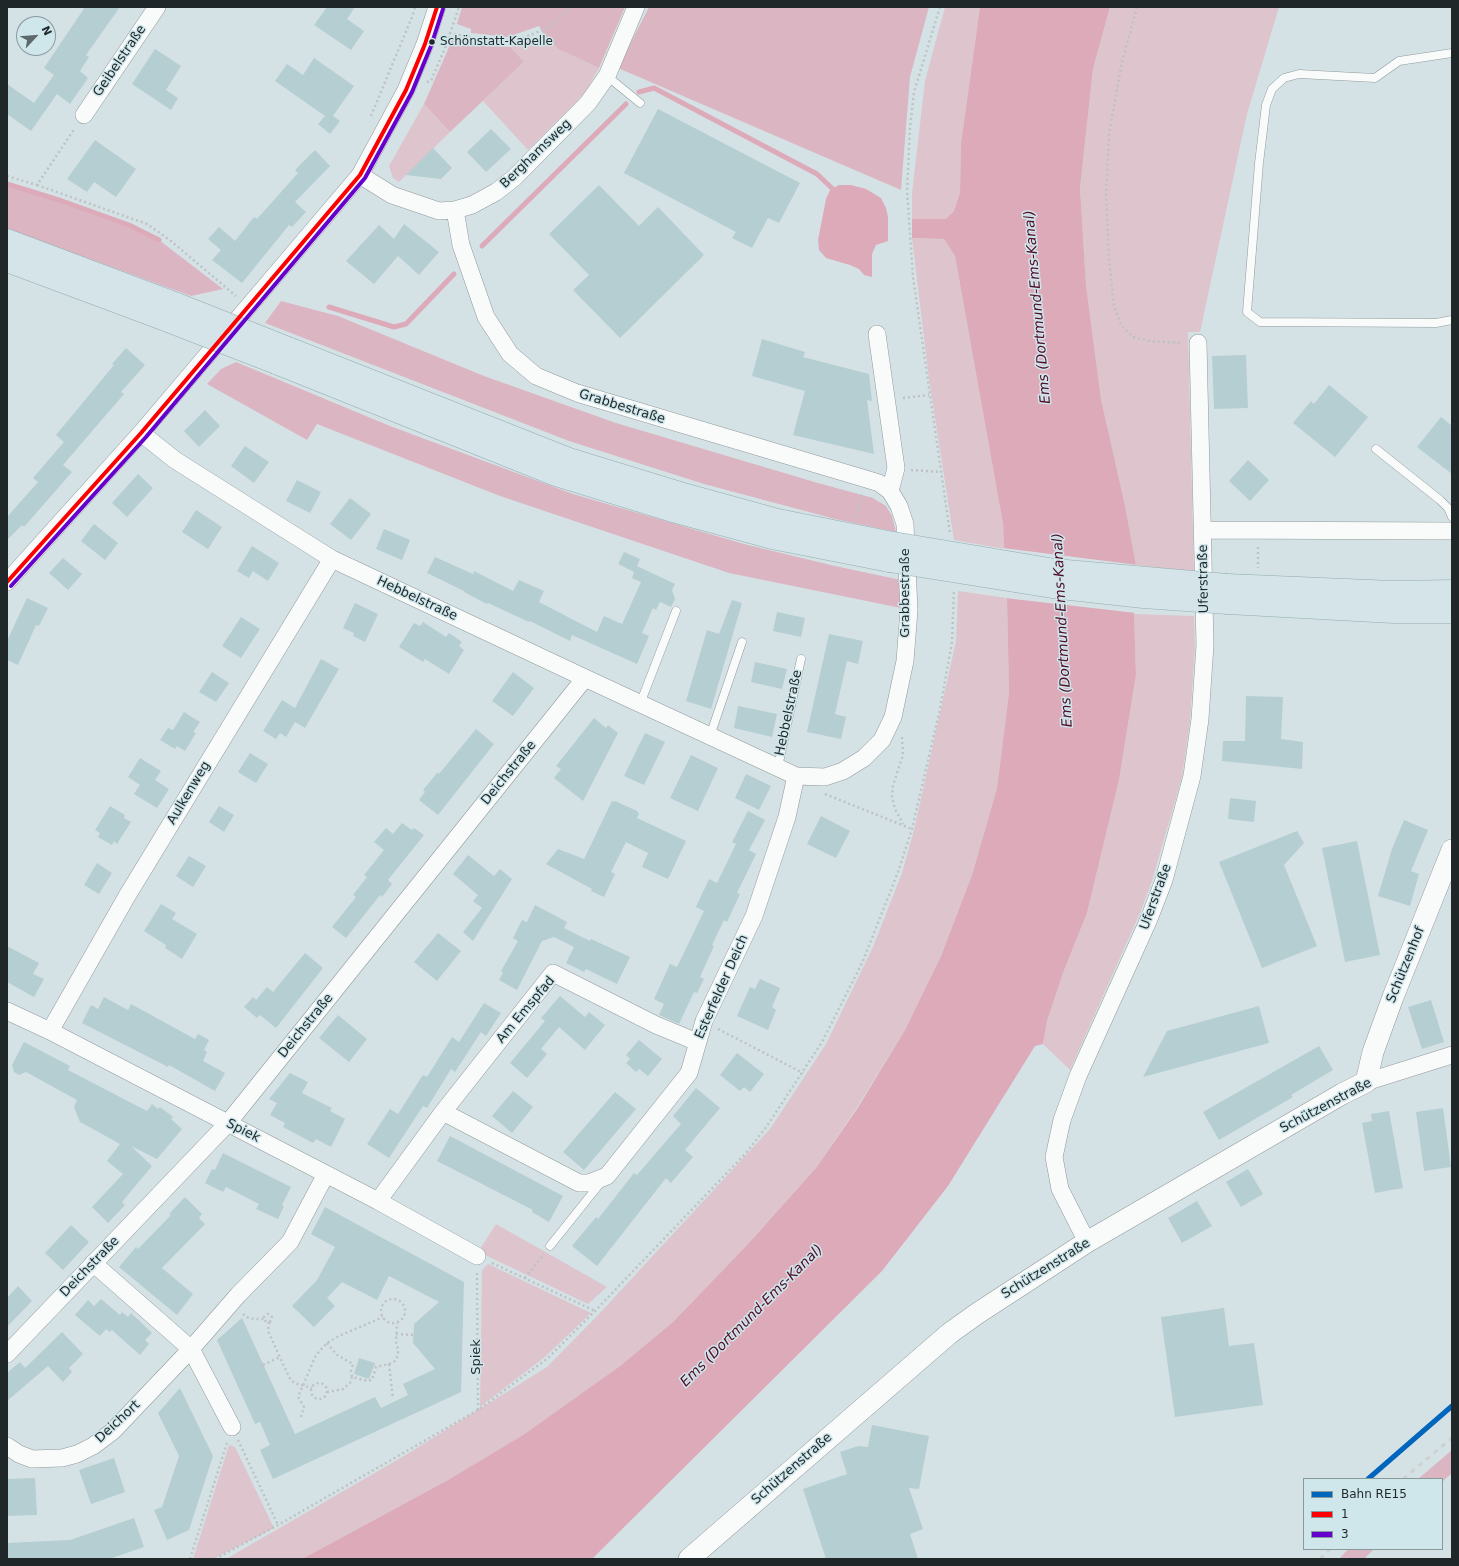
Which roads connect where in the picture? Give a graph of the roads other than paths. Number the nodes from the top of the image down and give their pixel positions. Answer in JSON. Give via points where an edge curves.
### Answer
{"nodes":[{"id":1,"x":157,"y":7,"type":"edge"},
{"id":2,"x":437,"y":7,"type":"edge"},
{"id":3,"x":636,"y":7,"type":"edge"},
{"id":4,"x":1452,"y":53,"type":"edge"},
{"id":5,"x":607,"y":76,"type":"junction"},
{"id":6,"x":640,"y":103,"type":"dead end"},
{"id":7,"x":84,"y":115,"type":"road end"},
{"id":8,"x":360,"y":175,"type":"junction"},
{"id":9,"x":455,"y":210,"type":"junction"},
{"id":10,"x":7,"y":240,"type":"edge"},
{"id":11,"x":7,"y":261,"type":"edge"},
{"id":12,"x":173,"y":313,"type":"junction"},
{"id":13,"x":1452,"y":320,"type":"edge"},
{"id":14,"x":877,"y":334,"type":"dead end"},
{"id":15,"x":1198,"y":343,"type":"road end"},
{"id":16,"x":141,"y":433,"type":"junction"},
{"id":17,"x":1376,"y":449,"type":"dead end"},
{"id":18,"x":890,"y":491,"type":"junction"},
{"id":19,"x":1452,"y":517,"type":"edge"},
{"id":20,"x":1203,"y":530,"type":"junction"},
{"id":21,"x":1452,"y":530,"type":"edge"},
{"id":22,"x":332,"y":559,"type":"junction"},
{"id":23,"x":7,"y":582,"type":"edge"},
{"id":24,"x":1452,"y":592,"type":"edge"},
{"id":25,"x":1228,"y":594,"type":"junction"},
{"id":26,"x":676,"y":611,"type":"dead end"},
{"id":27,"x":1452,"y":612,"type":"edge"},
{"id":28,"x":742,"y":642,"type":"dead end"},
{"id":29,"x":801,"y":659,"type":"dead end"},
{"id":30,"x":585,"y":678,"type":"junction"},
{"id":31,"x":640,"y":704,"type":"junction"},
{"id":32,"x":710,"y":736,"type":"junction"},
{"id":33,"x":778,"y":767,"type":"junction"},
{"id":34,"x":796,"y":779,"type":"junction"},
{"id":35,"x":1452,"y":850,"type":"edge"},
{"id":36,"x":7,"y":1012,"type":"edge"},
{"id":37,"x":50,"y":1030,"type":"junction"},
{"id":38,"x":697,"y":1042,"type":"junction"},
{"id":39,"x":1452,"y":1055,"type":"edge"},
{"id":40,"x":1366,"y":1082,"type":"junction"},
{"id":41,"x":443,"y":1112,"type":"junction"},
{"id":42,"x":228,"y":1123,"type":"junction"},
{"id":43,"x":326,"y":1174,"type":"junction"},
{"id":44,"x":607,"y":1176,"type":"junction"},
{"id":45,"x":378,"y":1201,"type":"junction"},
{"id":46,"x":1086,"y":1242,"type":"junction"},
{"id":47,"x":550,"y":1246,"type":"road end"},
{"id":48,"x":477,"y":1256,"type":"road end"},
{"id":49,"x":93,"y":1263,"type":"junction"},
{"id":50,"x":191,"y":1349,"type":"junction"},
{"id":51,"x":7,"y":1354,"type":"edge"},
{"id":52,"x":232,"y":1427,"type":"road end"},
{"id":53,"x":7,"y":1446,"type":"edge"},
{"id":54,"x":689,"y":1559,"type":"edge"}],
"edges":[{"from":1,"to":7,"type":"street","name":"Geibelstraße"},
{"from":2,"to":8,"type":"street","via":[[406,90]]},
{"from":3,"to":5,"type":"street","name":"Berghamsweg"},
{"from":4,"to":13,"type":"lane","via":[[1398,61],[1375,78],[1299,74],[1284,78],[1272,89],[1266,105],[1259,162],[1247,312],[1260,322],[1436,323]]},
{"from":5,"to":6,"type":"lane"},
{"from":5,"to":9,"type":"street","name":"Berghamsweg","via":[[588,103],[514,178],[496,192],[472,205]]},
{"from":8,"to":9,"type":"street","name":"Berghamsweg","via":[[392,195],[439,211]]},
{"from":8,"to":16,"type":"street"},
{"from":9,"to":18,"type":"street","name":"Grabbestraße","via":[[461,245],[486,316],[510,354],[536,376],[577,393],[866,478]]},
{"from":10,"to":12,"type":"highway"},
{"from":11,"to":12,"type":"highway"},
{"from":12,"to":25,"type":"highway","bridge":true,"via":[[282,356],[556,475],[772,538],[888,551],[1052,587],[1143,597]]},
{"from":14,"to":18,"type":"street","via":[[896,468]]},
{"from":15,"to":20,"type":"street","name":"Uferstraße"},
{"from":16,"to":22,"type":"street","name":"Hebbelstraße","via":[[175,460]]},
{"from":16,"to":23,"type":"street"},
{"from":17,"to":19,"type":"lane","via":[[1440,500]]},
{"from":18,"to":34,"type":"street","name":"Grabbestraße","via":[[905,524],[909,610],[905,661],[893,717],[882,740],[864,758],[843,771],[825,777]]},
{"from":20,"to":21,"type":"street","name":"Uferstraße"},
{"from":20,"to":46,"type":"street","name":"Uferstraße","via":[[1204,665],[1192,776],[1164,880],[1078,1076],[1062,1120],[1054,1157],[1060,1189]]},
{"from":22,"to":30,"type":"street","name":"Hebbelstraße"},
{"from":22,"to":37,"type":"street","name":"Aulkenweg","via":[[131,890]]},
{"from":24,"to":25,"type":"highway"},
{"from":25,"to":27,"type":"highway","via":[[1393,612]]},
{"from":26,"to":31,"type":"lane"},
{"from":28,"to":32,"type":"lane"},
{"from":29,"to":33,"type":"lane","name":"Hebbelstraße"},
{"from":30,"to":31,"type":"street","name":"Hebbelstraße"},
{"from":30,"to":42,"type":"street","name":"Deichstraße"},
{"from":31,"to":32,"type":"street","name":"Hebbelstraße"},
{"from":32,"to":33,"type":"street","name":"Hebbelstraße"},
{"from":33,"to":34,"type":"street","name":"Hebbelstraße"},
{"from":34,"to":38,"type":"street","name":"Esterfelder Deich","via":[[779,842],[754,916],[704,1021]]},
{"from":35,"to":40,"type":"street","name":"Schützenhof","via":[[1393,997],[1373,1052]]},
{"from":36,"to":37,"type":"street","name":"Spiek"},
{"from":37,"to":42,"type":"street","name":"Spiek"},
{"from":38,"to":41,"type":"street","name":"Am Emspfad","via":[[656,1025],[553,973]]},
{"from":38,"to":44,"type":"street","name":"Esterfelder Deich","via":[[689,1073]]},
{"from":39,"to":40,"type":"street","name":"Schützenstraße"},
{"from":40,"to":46,"type":"street","name":"Schützenstraße"},
{"from":41,"to":44,"type":"street","via":[[578,1183],[589,1183]]},
{"from":41,"to":45,"type":"street","name":"Am Emspfad"},
{"from":42,"to":43,"type":"street","name":"Spiek"},
{"from":42,"to":49,"type":"street","name":"Deichstraße"},
{"from":43,"to":45,"type":"street","name":"Spiek"},
{"from":43,"to":50,"type":"street","name":"Deichort","via":[[290,1242],[238,1295]]},
{"from":44,"to":47,"type":"lane"},
{"from":45,"to":48,"type":"street","name":"Spiek"},
{"from":46,"to":54,"type":"street","name":"Schützenstraße","via":[[950,1332]]},
{"from":49,"to":50,"type":"street"},
{"from":49,"to":51,"type":"street","name":"Deichstraße"},
{"from":50,"to":52,"type":"street"},
{"from":50,"to":53,"type":"street","name":"Deichort","via":[[112,1431],[83,1451],[62,1458],[32,1459]]}]}
